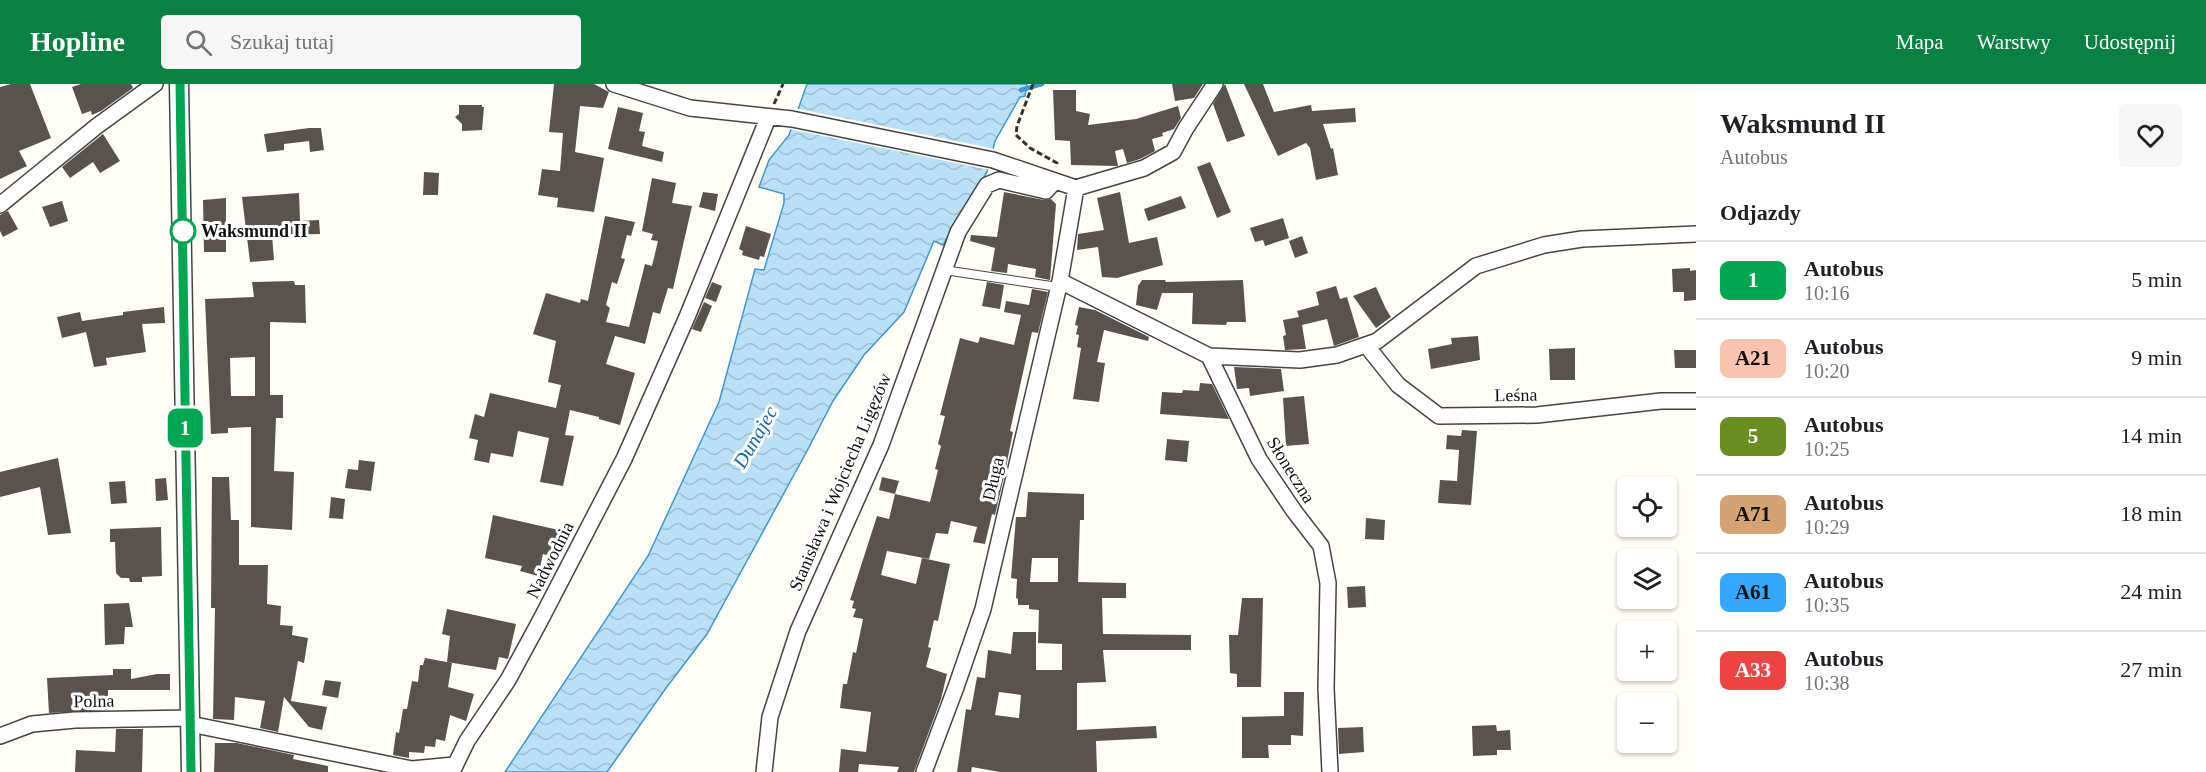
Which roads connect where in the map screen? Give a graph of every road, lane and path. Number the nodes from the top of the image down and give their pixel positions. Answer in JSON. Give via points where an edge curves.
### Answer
{"nodes":[{"id":1,"x":155,"y":84,"type":"edge"},
{"id":2,"x":180,"y":84,"type":"edge"},
{"id":3,"x":614,"y":84,"type":"edge"},
{"id":4,"x":1033,"y":84,"type":"edge"},
{"id":5,"x":1215,"y":84,"type":"edge"},
{"id":6,"x":768,"y":118,"type":"junction"},
{"id":7,"x":1055,"y":181,"type":"junction"},
{"id":8,"x":1076,"y":188,"type":"junction"},
{"id":9,"x":0,"y":205,"type":"edge"},
{"id":10,"x":1696,"y":234,"type":"edge"},
{"id":11,"x":944,"y":270,"type":"junction"},
{"id":12,"x":1059,"y":284,"type":"junction"},
{"id":13,"x":1366,"y":345,"type":"junction"},
{"id":14,"x":1209,"y":356,"type":"junction"},
{"id":15,"x":1696,"y":401,"type":"edge"},
{"id":16,"x":190,"y":721,"type":"junction"},
{"id":17,"x":0,"y":736,"type":"edge"},
{"id":18,"x":453,"y":769,"type":"edge"},
{"id":19,"x":191,"y":772,"type":"edge"},
{"id":20,"x":764,"y":772,"type":"edge"},
{"id":21,"x":924,"y":772,"type":"edge"},
{"id":22,"x":1330,"y":772,"type":"edge"}],
"edges":[{"from":1,"to":9,"type":"street"},
{"from":2,"to":16,"type":"street"},
{"from":3,"to":6,"type":"street","via":[[690,108]]},
{"from":4,"to":7,"type":"path","via":[[1016,135],[1057,163]]},
{"from":5,"to":8,"type":"street","via":[[1173,152],[1143,168]]},
{"from":6,"to":7,"type":"street","via":[[792,119],[993,160]]},
{"from":6,"to":18,"type":"street","name":"Nadwodnia","via":[[624,459],[540,621]]},
{"from":7,"to":8,"type":"street"},
{"from":7,"to":11,"type":"street","name":"Stanisława i Wojciecha Ligęzów","via":[[1046,191],[999,180],[987,185],[958,232]]},
{"from":8,"to":12,"type":"street","name":"Długa"},
{"from":10,"to":13,"type":"street","via":[[1582,239],[1544,245],[1476,266],[1377,341]]},
{"from":11,"to":12,"type":"lane"},
{"from":11,"to":20,"type":"street","name":"Stanisława i Wojciecha Ligęzów","via":[[881,445],[798,632],[770,717]]},
{"from":12,"to":14,"type":"street"},
{"from":12,"to":21,"type":"street","name":"Długa","via":[[982,609]]},
{"from":13,"to":14,"type":"street","via":[[1337,355],[1300,360]]},
{"from":13,"to":15,"type":"street","name":"Leśna","via":[[1398,385],[1439,416],[1537,415],[1661,401]]},
{"from":14,"to":22,"type":"street","name":"Słoneczna","via":[[1259,459],[1321,546],[1328,583],[1326,688]]},
{"from":16,"to":17,"type":"street","name":"Polna","via":[[75,720],[32,724]]},
{"from":16,"to":18,"type":"street","name":"Nadwodnia","via":[[412,769]]},
{"from":16,"to":19,"type":"street"}]}
